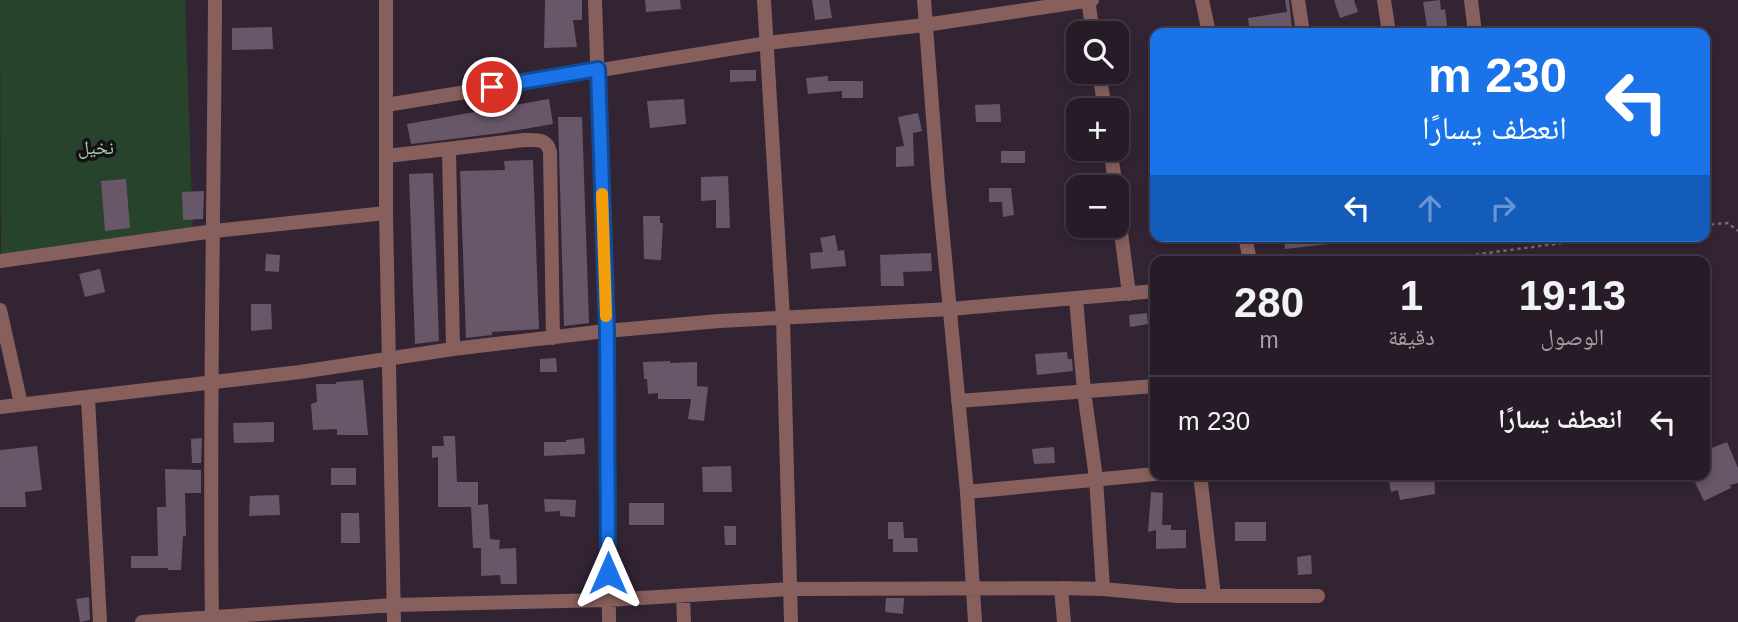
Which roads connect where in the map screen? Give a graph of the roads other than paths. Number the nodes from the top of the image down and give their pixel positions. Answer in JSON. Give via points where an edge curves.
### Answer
{"nodes":[{"id":1,"x":215,"y":0,"type":"edge"},
{"id":2,"x":386,"y":0,"type":"edge"},
{"id":3,"x":595,"y":0,"type":"edge"},
{"id":4,"x":764,"y":0,"type":"edge"},
{"id":5,"x":924,"y":0,"type":"edge"},
{"id":6,"x":1089,"y":0,"type":"edge"},
{"id":7,"x":1202,"y":0,"type":"edge"},
{"id":8,"x":1298,"y":0,"type":"edge"},
{"id":9,"x":1384,"y":0,"type":"edge"},
{"id":10,"x":1471,"y":0,"type":"edge"},
{"id":11,"x":1092,"y":21,"type":"edge"},
{"id":12,"x":926,"y":25,"type":"junction"},
{"id":13,"x":1208,"y":28,"type":"edge"},
{"id":14,"x":1302,"y":28,"type":"edge"},
{"id":15,"x":1388,"y":28,"type":"edge"},
{"id":16,"x":1474,"y":28,"type":"edge"},
{"id":17,"x":767,"y":43,"type":"junction"},
{"id":18,"x":598,"y":69,"type":"junction"},
{"id":19,"x":386,"y":105,"type":"junction"},
{"id":20,"x":449,"y":150,"type":"junction"},
{"id":21,"x":387,"y":156,"type":"junction"},
{"id":22,"x":386,"y":213,"type":"junction"},
{"id":23,"x":214,"y":231,"type":"junction"},
{"id":24,"x":1122,"y":238,"type":"edge"},
{"id":25,"x":0,"y":261,"type":"edge"},
{"id":26,"x":1150,"y":292,"type":"edge"},
{"id":27,"x":1129,"y":294,"type":"junction"},
{"id":28,"x":1076,"y":299,"type":"junction"},
{"id":29,"x":951,"y":309,"type":"junction"},
{"id":30,"x":0,"y":310,"type":"edge"},
{"id":31,"x":783,"y":318,"type":"junction"},
{"id":32,"x":607,"y":331,"type":"junction"},
{"id":33,"x":553,"y":338,"type":"junction"},
{"id":34,"x":453,"y":349,"type":"junction"},
{"id":35,"x":389,"y":359,"type":"junction"},
{"id":36,"x":210,"y":382,"type":"junction"},
{"id":37,"x":1150,"y":386,"type":"edge"},
{"id":38,"x":1084,"y":391,"type":"junction"},
{"id":39,"x":88,"y":398,"type":"junction"},
{"id":40,"x":958,"y":401,"type":"junction"},
{"id":41,"x":21,"y":404,"type":"junction"},
{"id":42,"x":0,"y":407,"type":"edge"},
{"id":43,"x":1150,"y":474,"type":"edge"},
{"id":44,"x":1096,"y":478,"type":"junction"},
{"id":45,"x":1201,"y":480,"type":"edge"},
{"id":46,"x":967,"y":492,"type":"junction"},
{"id":47,"x":1061,"y":588,"type":"junction"},
{"id":48,"x":789,"y":589,"type":"junction"},
{"id":49,"x":972,"y":589,"type":"junction"},
{"id":50,"x":1104,"y":589,"type":"junction"},
{"id":51,"x":1214,"y":596,"type":"junction"},
{"id":52,"x":1318,"y":596,"type":"dead end"},
{"id":53,"x":683,"y":597,"type":"junction"},
{"id":54,"x":608,"y":600,"type":"junction"},
{"id":55,"x":394,"y":605,"type":"junction"},
{"id":56,"x":212,"y":620,"type":"edge"},
{"id":57,"x":100,"y":622,"type":"edge"},
{"id":58,"x":142,"y":622,"type":"edge"},
{"id":59,"x":394,"y":622,"type":"edge"},
{"id":60,"x":609,"y":622,"type":"edge"},
{"id":61,"x":684,"y":622,"type":"edge"},
{"id":62,"x":791,"y":622,"type":"edge"},
{"id":63,"x":975,"y":622,"type":"edge"},
{"id":64,"x":1064,"y":622,"type":"edge"}],
"edges":[{"from":1,"to":23,"type":"street"},
{"from":2,"to":19,"type":"street"},
{"from":3,"to":18,"type":"street"},
{"from":4,"to":17,"type":"street"},
{"from":5,"to":12,"type":"street"},
{"from":6,"to":11,"type":"street"},
{"from":6,"to":12,"type":"street"},
{"from":7,"to":13,"type":"street"},
{"from":8,"to":14,"type":"street"},
{"from":9,"to":15,"type":"street"},
{"from":10,"to":16,"type":"street"},
{"from":12,"to":17,"type":"street"},
{"from":12,"to":29,"type":"street"},
{"from":17,"to":18,"type":"street"},
{"from":17,"to":31,"type":"street"},
{"from":18,"to":19,"type":"street"},
{"from":18,"to":32,"type":"street"},
{"from":19,"to":21,"type":"street"},
{"from":20,"to":21,"type":"street"},
{"from":20,"to":33,"type":"street","via":[[524,140],[541,140],[549,147]]},
{"from":20,"to":34,"type":"street"},
{"from":21,"to":22,"type":"street"},
{"from":22,"to":23,"type":"street"},
{"from":22,"to":35,"type":"street"},
{"from":23,"to":25,"type":"street"},
{"from":23,"to":36,"type":"street"},
{"from":24,"to":27,"type":"street"},
{"from":26,"to":27,"type":"street"},
{"from":27,"to":28,"type":"street"},
{"from":28,"to":29,"type":"street"},
{"from":28,"to":38,"type":"street"},
{"from":29,"to":31,"type":"street"},
{"from":29,"to":40,"type":"street"},
{"from":30,"to":41,"type":"street"},
{"from":31,"to":32,"type":"street"},
{"from":31,"to":48,"type":"street"},
{"from":32,"to":33,"type":"street"},
{"from":32,"to":54,"type":"street"},
{"from":33,"to":34,"type":"street"},
{"from":34,"to":35,"type":"street"},
{"from":35,"to":36,"type":"street"},
{"from":35,"to":55,"type":"street"},
{"from":36,"to":39,"type":"street"},
{"from":36,"to":56,"type":"street"},
{"from":37,"to":38,"type":"street"},
{"from":38,"to":40,"type":"street"},
{"from":38,"to":44,"type":"street"},
{"from":39,"to":41,"type":"street"},
{"from":39,"to":57,"type":"street"},
{"from":40,"to":46,"type":"street"},
{"from":41,"to":42,"type":"street"},
{"from":43,"to":44,"type":"street"},
{"from":44,"to":46,"type":"street"},
{"from":44,"to":50,"type":"street"},
{"from":45,"to":51,"type":"street"},
{"from":46,"to":49,"type":"street"},
{"from":47,"to":49,"type":"street"},
{"from":47,"to":50,"type":"street"},
{"from":47,"to":64,"type":"street"},
{"from":48,"to":49,"type":"street"},
{"from":48,"to":53,"type":"street"},
{"from":48,"to":62,"type":"street"},
{"from":49,"to":63,"type":"street"},
{"from":50,"to":51,"type":"street"},
{"from":51,"to":52,"type":"street"},
{"from":53,"to":54,"type":"street"},
{"from":53,"to":61,"type":"street"},
{"from":54,"to":55,"type":"street"},
{"from":54,"to":60,"type":"street"},
{"from":55,"to":56,"type":"street"},
{"from":55,"to":59,"type":"street"},
{"from":56,"to":58,"type":"street"}]}
